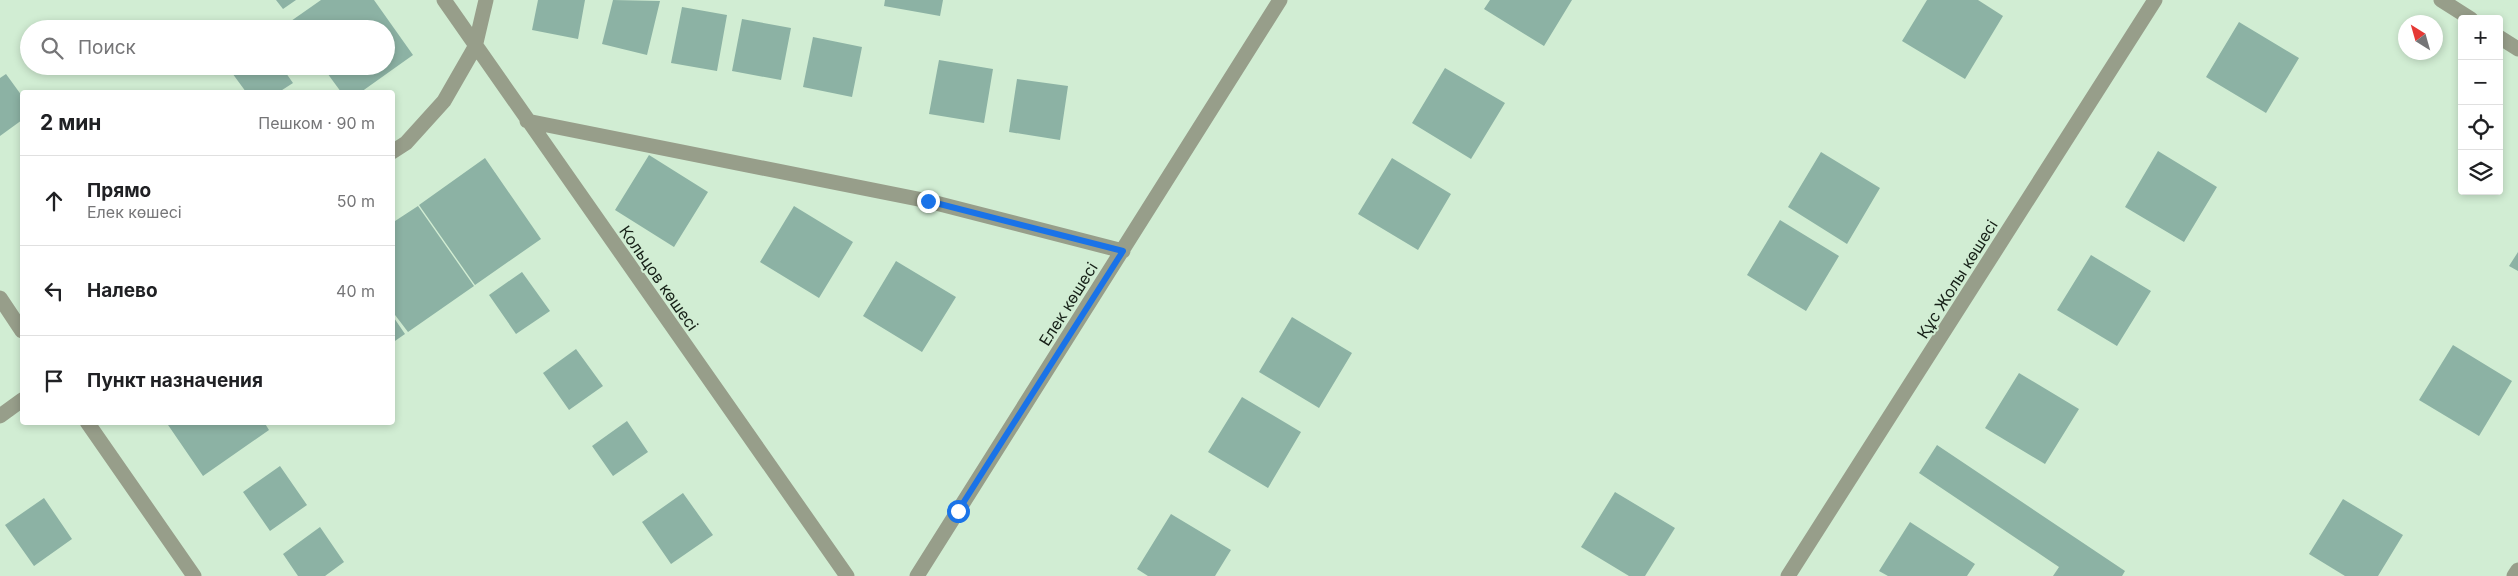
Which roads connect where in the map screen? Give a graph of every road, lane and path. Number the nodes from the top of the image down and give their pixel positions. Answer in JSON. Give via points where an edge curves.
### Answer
{"nodes":[{"id":1,"x":444,"y":0,"type":"edge"},
{"id":2,"x":486,"y":0,"type":"edge"},
{"id":3,"x":1280,"y":0,"type":"edge"},
{"id":4,"x":2155,"y":0,"type":"edge"},
{"id":5,"x":2441,"y":0,"type":"edge"},
{"id":6,"x":2464,"y":15,"type":"edge"},
{"id":7,"x":2503,"y":39,"type":"edge"},
{"id":8,"x":475,"y":47,"type":"junction"},
{"id":9,"x":2518,"y":48,"type":"edge"},
{"id":10,"x":527,"y":121,"type":"junction"},
{"id":11,"x":395,"y":150,"type":"edge"},
{"id":12,"x":1123,"y":251,"type":"junction"},
{"id":13,"x":0,"y":298,"type":"edge"},
{"id":14,"x":20,"y":327,"type":"edge"},
{"id":15,"x":20,"y":401,"type":"edge"},
{"id":16,"x":0,"y":416,"type":"edge"},
{"id":17,"x":89,"y":425,"type":"edge"},
{"id":18,"x":2518,"y":570,"type":"edge"},
{"id":19,"x":194,"y":576,"type":"edge"},
{"id":20,"x":847,"y":576,"type":"edge"},
{"id":21,"x":917,"y":576,"type":"edge"},
{"id":22,"x":1788,"y":576,"type":"edge"},
{"id":23,"x":2514,"y":576,"type":"edge"}],
"edges":[{"from":1,"to":8,"type":"street","name":"Кольцов көшесі"},
{"from":2,"to":8,"type":"street"},
{"from":3,"to":12,"type":"street","name":"Елек көшесі"},
{"from":4,"to":22,"type":"street","name":"Құс Жолы көшесі"},
{"from":5,"to":6,"type":"street"},
{"from":7,"to":9,"type":"street"},
{"from":8,"to":10,"type":"street","name":"Кольцов көшесі"},
{"from":8,"to":11,"type":"street","via":[[444,101],[406,143]]},
{"from":10,"to":12,"type":"street","via":[[928,201]]},
{"from":10,"to":20,"type":"street","name":"Кольцов көшесі"},
{"from":12,"to":21,"type":"street","name":"Елек көшесі"},
{"from":13,"to":14,"type":"street"},
{"from":15,"to":16,"type":"street"},
{"from":17,"to":19,"type":"street"},
{"from":18,"to":23,"type":"street"}]}
